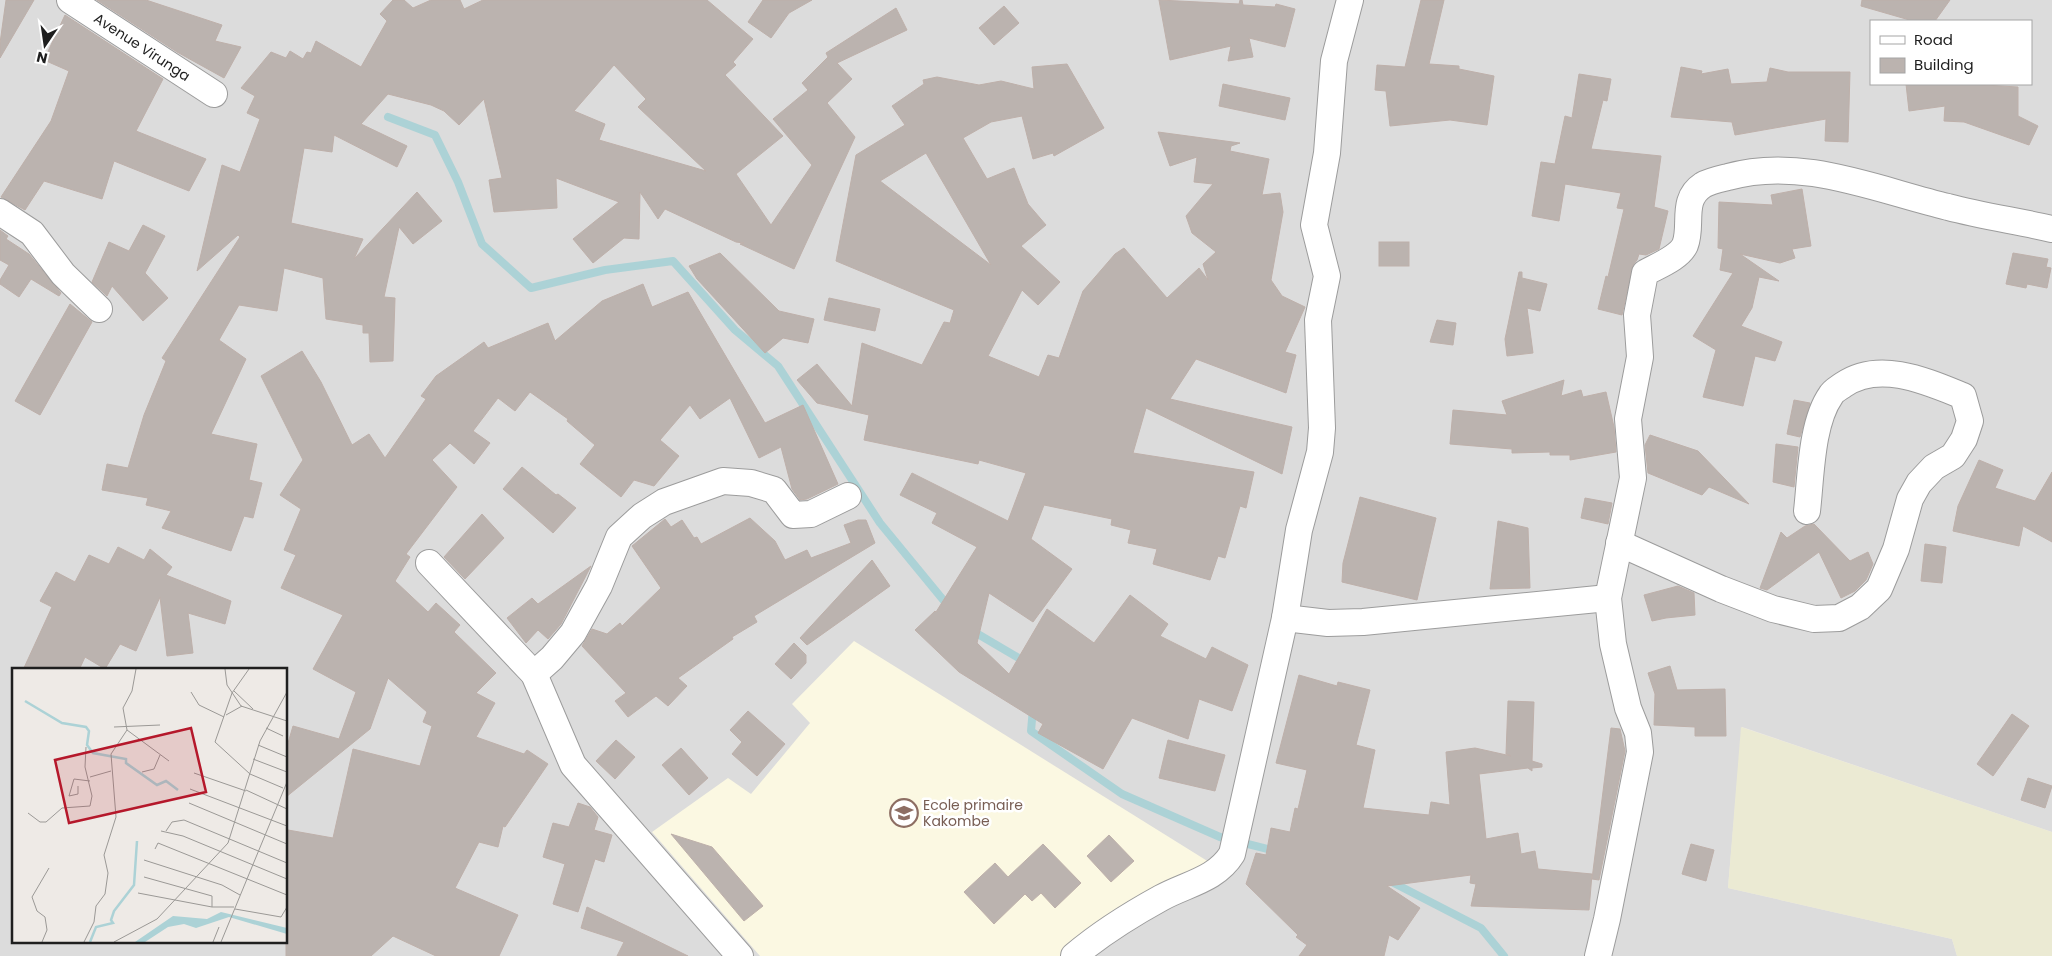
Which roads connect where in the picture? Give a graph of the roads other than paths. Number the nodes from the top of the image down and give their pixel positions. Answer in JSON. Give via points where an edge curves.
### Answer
{"nodes":[{"id":1,"x":70,"y":0,"type":"edge"},
{"id":2,"x":1350,"y":0,"type":"edge"},
{"id":3,"x":214,"y":94,"type":"dead end"},
{"id":4,"x":0,"y":212,"type":"edge"},
{"id":5,"x":2052,"y":229,"type":"edge"},
{"id":6,"x":99,"y":309,"type":"dead end"},
{"id":7,"x":848,"y":496,"type":"dead end"},
{"id":8,"x":1807,"y":511,"type":"dead end"},
{"id":9,"x":1619,"y":543,"type":"junction"},
{"id":10,"x":429,"y":563,"type":"dead end"},
{"id":11,"x":1608,"y":598,"type":"junction"},
{"id":12,"x":1285,"y":618,"type":"junction"},
{"id":13,"x":534,"y":674,"type":"junction"},
{"id":14,"x":740,"y":956,"type":"edge"},
{"id":15,"x":1074,"y":956,"type":"edge"},
{"id":16,"x":1598,"y":956,"type":"edge"}],
"edges":[{"from":1,"to":3,"type":"street","name":"Avenue Virunga"},
{"from":2,"to":12,"type":"street","via":[[1334,61],[1327,153],[1314,225],[1327,276],[1318,320],[1320,452],[1299,530]]},
{"from":4,"to":6,"type":"street","via":[[32,233],[64,274]]},
{"from":5,"to":9,"type":"street","via":[[1949,208],[1875,187],[1799,171],[1760,170],[1704,185],[1696,191],[1687,210],[1685,245],[1677,254],[1645,273],[1637,314],[1640,357],[1628,419],[1633,478]]},
{"from":7,"to":13,"type":"street","via":[[811,514],[793,515],[774,490],[751,482],[723,481],[664,502],[619,537],[599,586],[573,633]]},
{"from":8,"to":9,"type":"street","via":[[1814,443],[1831,394],[1862,374],[1889,374],[1919,378],[1963,396],[1970,421],[1964,438],[1953,456],[1934,467],[1919,483],[1910,499],[1896,549],[1879,588],[1860,607],[1839,618],[1814,619],[1773,609]]},
{"from":9,"to":11,"type":"street"},
{"from":10,"to":13,"type":"street"},
{"from":11,"to":12,"type":"street","via":[[1363,622]]},
{"from":11,"to":16,"type":"street","via":[[1613,644],[1628,708],[1638,733],[1640,752]]},
{"from":12,"to":15,"type":"street","via":[[1232,854],[1220,871],[1163,897],[1102,933]]},
{"from":13,"to":14,"type":"street","via":[[573,766]]}]}
